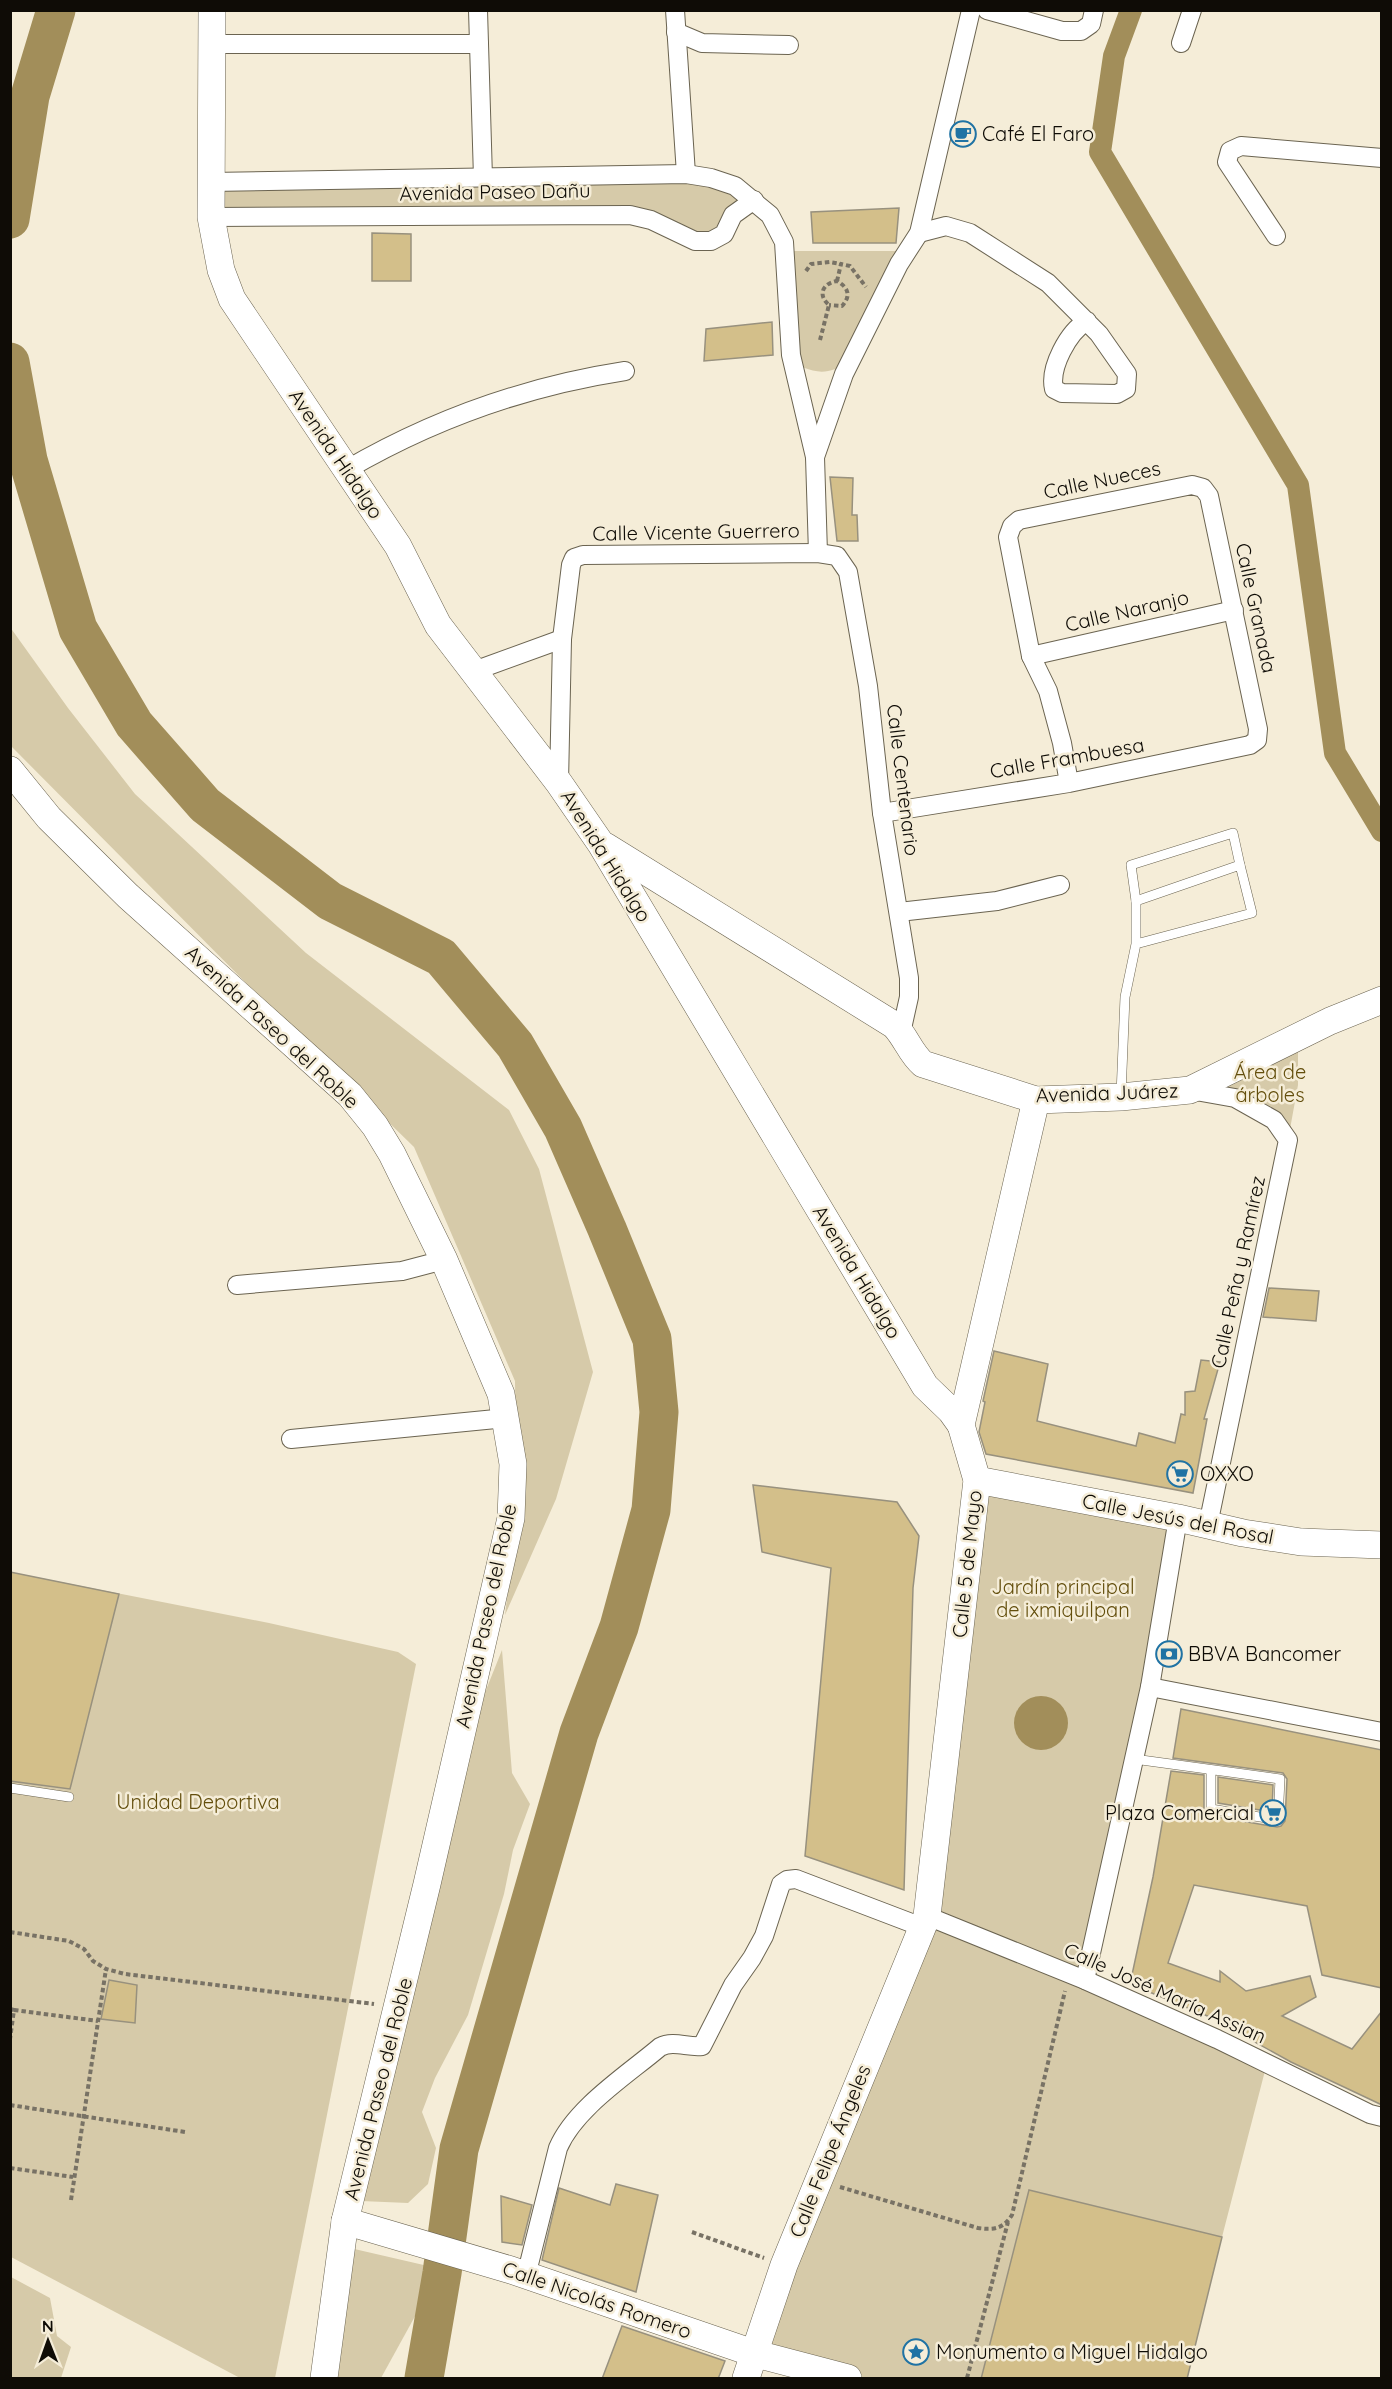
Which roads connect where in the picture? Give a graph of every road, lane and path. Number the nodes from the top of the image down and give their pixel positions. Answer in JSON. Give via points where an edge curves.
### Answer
{"nodes":[{"id":1,"x":212,"y":10,"type":"edge"},
{"id":2,"x":478,"y":10,"type":"edge"},
{"id":3,"x":675,"y":10,"type":"edge"},
{"id":4,"x":970,"y":10,"type":"edge"},
{"id":5,"x":987,"y":10,"type":"edge"},
{"id":6,"x":1094,"y":10,"type":"edge"},
{"id":7,"x":1192,"y":10,"type":"edge"},
{"id":8,"x":676,"y":32,"type":"junction"},
{"id":9,"x":212,"y":44,"type":"junction"},
{"id":10,"x":478,"y":44,"type":"junction"},
{"id":11,"x":1181,"y":44,"type":"dead end"},
{"id":12,"x":789,"y":45,"type":"dead end"},
{"id":13,"x":1382,"y":158,"type":"edge"},
{"id":14,"x":686,"y":174,"type":"junction"},
{"id":15,"x":483,"y":178,"type":"junction"},
{"id":16,"x":210,"y":182,"type":"junction"},
{"id":17,"x":754,"y":200,"type":"junction"},
{"id":18,"x":211,"y":217,"type":"junction"},
{"id":19,"x":919,"y":233,"type":"junction"},
{"id":20,"x":1276,"y":236,"type":"dead end"},
{"id":21,"x":842,"y":264,"type":"junction"},
{"id":22,"x":806,"y":271,"type":"dead end"},
{"id":23,"x":837,"y":281,"type":"junction"},
{"id":24,"x":866,"y":285,"type":"dead end"},
{"id":25,"x":829,"y":305,"type":"junction"},
{"id":26,"x":1087,"y":321,"type":"junction"},
{"id":27,"x":820,"y":340,"type":"dead end"},
{"id":28,"x":625,"y":371,"type":"dead end"},
{"id":29,"x":815,"y":458,"type":"junction"},
{"id":30,"x":346,"y":470,"type":"junction"},
{"id":31,"x":1203,"y":488,"type":"joint"},
{"id":32,"x":818,"y":553,"type":"junction"},
{"id":33,"x":1234,"y":610,"type":"junction"},
{"id":34,"x":562,"y":639,"type":"junction"},
{"id":35,"x":1031,"y":656,"type":"junction"},
{"id":36,"x":474,"y":671,"type":"junction"},
{"id":37,"x":1257,"y":740,"type":"joint"},
{"id":38,"x":10,"y":770,"type":"edge"},
{"id":39,"x":559,"y":783,"type":"junction"},
{"id":40,"x":1069,"y":783,"type":"junction"},
{"id":41,"x":882,"y":813,"type":"junction"},
{"id":42,"x":601,"y":844,"type":"junction"},
{"id":43,"x":1240,"y":865,"type":"junction"},
{"id":44,"x":1060,"y":885,"type":"dead end"},
{"id":45,"x":1136,"y":902,"type":"junction"},
{"id":46,"x":899,"y":912,"type":"junction"},
{"id":47,"x":1136,"y":944,"type":"junction"},
{"id":48,"x":1382,"y":1000,"type":"edge"},
{"id":49,"x":901,"y":1033,"type":"junction"},
{"id":50,"x":1190,"y":1090,"type":"junction"},
{"id":51,"x":1121,"y":1097,"type":"junction"},
{"id":52,"x":1036,"y":1100,"type":"junction"},
{"id":53,"x":444,"y":1260,"type":"junction"},
{"id":54,"x":237,"y":1285,"type":"dead end"},
{"id":55,"x":506,"y":1418,"type":"junction"},
{"id":56,"x":962,"y":1425,"type":"junction"},
{"id":57,"x":291,"y":1439,"type":"dead end"},
{"id":58,"x":977,"y":1480,"type":"junction"},
{"id":59,"x":1178,"y":1518,"type":"junction"},
{"id":60,"x":1208,"y":1525,"type":"junction"},
{"id":61,"x":1382,"y":1545,"type":"edge"},
{"id":62,"x":1150,"y":1687,"type":"junction"},
{"id":63,"x":1382,"y":1732,"type":"edge"},
{"id":64,"x":1134,"y":1759,"type":"junction"},
{"id":65,"x":1211,"y":1770,"type":"junction"},
{"id":66,"x":10,"y":1788,"type":"edge"},
{"id":67,"x":69,"y":1797,"type":"dead end"},
{"id":68,"x":925,"y":1921,"type":"junction"},
{"id":69,"x":10,"y":1932,"type":"edge"},
{"id":70,"x":106,"y":1969,"type":"junction"},
{"id":71,"x":1077,"y":1977,"type":"junction"},
{"id":72,"x":398,"y":2007,"type":"junction"},
{"id":73,"x":13,"y":2009,"type":"edge"},
{"id":74,"x":98,"y":2021,"type":"junction"},
{"id":75,"x":10,"y":2039,"type":"edge"},
{"id":76,"x":10,"y":2105,"type":"edge"},
{"id":77,"x":83,"y":2116,"type":"junction"},
{"id":78,"x":1382,"y":2116,"type":"edge"},
{"id":79,"x":185,"y":2132,"type":"dead end"},
{"id":80,"x":10,"y":2168,"type":"edge"},
{"id":81,"x":73,"y":2177,"type":"junction"},
{"id":82,"x":819,"y":2180,"type":"junction"},
{"id":83,"x":70,"y":2200,"type":"dead end"},
{"id":84,"x":1008,"y":2222,"type":"junction"},
{"id":85,"x":356,"y":2224,"type":"junction"},
{"id":86,"x":692,"y":2232,"type":"dead end"},
{"id":87,"x":784,"y":2265,"type":"junction"},
{"id":88,"x":519,"y":2273,"type":"junction"},
{"id":89,"x":751,"y":2366,"type":"edge"},
{"id":90,"x":324,"y":2379,"type":"edge"},
{"id":91,"x":848,"y":2379,"type":"edge"},
{"id":92,"x":967,"y":2379,"type":"edge"}],
"edges":[{"from":1,"to":9,"type":"street","name":"Avenida Hidalgo"},
{"from":2,"to":10,"type":"street"},
{"from":3,"to":8,"type":"street"},
{"from":4,"to":19,"type":"street"},
{"from":5,"to":6,"type":"street","via":[[1062,31],[1086,28]]},
{"from":7,"to":11,"type":"street"},
{"from":8,"to":12,"type":"street","via":[[702,42]]},
{"from":8,"to":14,"type":"street"},
{"from":9,"to":10,"type":"street"},
{"from":9,"to":16,"type":"street","name":"Avenida Hidalgo"},
{"from":10,"to":15,"type":"street"},
{"from":13,"to":20,"type":"street","via":[[1241,146],[1230,151],[1227,162]]},
{"from":14,"to":15,"type":"street","name":"Avenida Paseo Dañu"},
{"from":14,"to":17,"type":"street","name":"Avenida Paseo Dañu","via":[[735,186]]},
{"from":15,"to":16,"type":"street","name":"Avenida Paseo Dañu"},
{"from":16,"to":18,"type":"street","name":"Avenida Hidalgo"},
{"from":17,"to":18,"type":"street","name":"Avenida Paseo Dañu","via":[[733,215],[724,234],[711,242],[695,241],[630,214]]},
{"from":17,"to":29,"type":"street","name":"Avenida Paseo Dañu","via":[[770,215],[784,242],[791,355]]},
{"from":18,"to":30,"type":"street","name":"Avenida Hidalgo","via":[[221,270],[232,299]]},
{"from":19,"to":26,"type":"street","via":[[946,226],[970,233],[1048,283]]},
{"from":19,"to":29,"type":"street","via":[[899,264],[844,374]]},
{"from":21,"to":22,"type":"path","via":[[820,262],[811,264]]},
{"from":21,"to":23,"type":"path"},
{"from":21,"to":24,"type":"path","via":[[850,266]]},
{"from":23,"to":25,"type":"path","via":[[823,288],[824,301]]},
{"from":23,"to":25,"type":"path","via":[[845,285],[848,300],[842,306]]},
{"from":25,"to":27,"type":"path"},
{"from":26,"to":26,"type":"street","via":[[1069,336],[1051,379],[1054,389],[1062,393],[1117,394],[1126,389],[1127,374]]},
{"from":28,"to":30,"type":"street","via":[[580,378],[467,411],[390,444]]},
{"from":29,"to":32,"type":"street"},
{"from":30,"to":36,"type":"street","name":"Avenida Hidalgo","via":[[398,546],[438,625]]},
{"from":31,"to":33,"type":"street","name":"Calle Granada","via":[[1209,496]]},
{"from":31,"to":35,"type":"street","name":"Calle Nueces","via":[[1191,485],[1019,520],[1012,526],[1008,537]]},
{"from":32,"to":34,"type":"street","name":"Calle Vicente Guerrero","via":[[574,558]]},
{"from":32,"to":41,"type":"street","name":"Calle Centenario","via":[[837,556],[848,572],[868,686]]},
{"from":33,"to":35,"type":"street","name":"Calle Naranjo"},
{"from":33,"to":37,"type":"street","name":"Calle Granada"},
{"from":34,"to":36,"type":"street"},
{"from":34,"to":39,"type":"street"},
{"from":35,"to":40,"type":"street","via":[[1048,691]]},
{"from":36,"to":39,"type":"street","name":"Avenida Hidalgo"},
{"from":37,"to":40,"type":"street","name":"Calle Frambuesa","via":[[1250,745]]},
{"from":38,"to":53,"type":"street","name":"Avenida Paseo del Roble","via":[[49,818],[128,896],[350,1095],[392,1154]]},
{"from":39,"to":42,"type":"street","name":"Avenida Hidalgo"},
{"from":40,"to":41,"type":"street","name":"Calle Frambuesa"},
{"from":41,"to":46,"type":"street","name":"Calle Centenario"},
{"from":42,"to":49,"type":"street","name":"Avenida Juárez","via":[[894,1025]]},
{"from":42,"to":56,"type":"street","name":"Avenida Hidalgo","via":[[925,1386]]},
{"from":43,"to":45,"type":"lane"},
{"from":43,"to":45,"type":"lane","via":[[1233,833],[1131,865]]},
{"from":43,"to":47,"type":"lane","via":[[1252,913]]},
{"from":44,"to":46,"type":"street","via":[[997,901]]},
{"from":45,"to":47,"type":"lane"},
{"from":46,"to":49,"type":"street","name":"Calle Centenario","via":[[909,978]]},
{"from":47,"to":51,"type":"lane","via":[[1125,997]]},
{"from":48,"to":50,"type":"street","name":"Avenida Juárez"},
{"from":49,"to":52,"type":"street","name":"Avenida Juárez","via":[[923,1064]]},
{"from":50,"to":51,"type":"street","name":"Avenida Juárez"},
{"from":50,"to":60,"type":"street","name":"Calle Peña y Ramírez","via":[[1235,1098],[1274,1120],[1288,1140]]},
{"from":51,"to":52,"type":"street","name":"Avenida Juárez"},
{"from":52,"to":56,"type":"street","name":"Calle 5 de Mayo"},
{"from":53,"to":54,"type":"street","via":[[402,1270]]},
{"from":53,"to":55,"type":"street","name":"Avenida Paseo del Roble","via":[[501,1394]]},
{"from":55,"to":57,"type":"street"},
{"from":55,"to":72,"type":"street","name":"Avenida Paseo del Roble","via":[[513,1464],[511,1518]]},
{"from":56,"to":58,"type":"street","name":"Calle 5 de Mayo"},
{"from":58,"to":59,"type":"street","name":"Calle Jesús del Rosal"},
{"from":58,"to":68,"type":"street","name":"Calle 5 de Mayo"},
{"from":59,"to":60,"type":"street","name":"Calle Jesús del Rosal"},
{"from":59,"to":62,"type":"street"},
{"from":60,"to":61,"type":"street","name":"Calle Jesús del Rosal","via":[[1301,1542]]},
{"from":62,"to":63,"type":"street"},
{"from":62,"to":64,"type":"street"},
{"from":64,"to":65,"type":"lane"},
{"from":64,"to":71,"type":"street"},
{"from":65,"to":65,"type":"lane","via":[[1280,1779],[1278,1820],[1210,1809]]},
{"from":66,"to":67,"type":"lane"},
{"from":68,"to":71,"type":"street","name":"Calle José María Assian"},
{"from":68,"to":82,"type":"street","name":"Calle Felipe Ángeles"},
{"from":68,"to":88,"type":"street","name":"Calle José María Assian","via":[[796,1879],[781,1884],[764,1936],[702,2046],[667,2043],[660,2047],[576,2117],[565,2132]]},
{"from":69,"to":70,"type":"path","via":[[69,1941]]},
{"from":70,"to":72,"type":"path"},
{"from":70,"to":74,"type":"path"},
{"from":71,"to":78,"type":"street","name":"Calle José María Assian","via":[[1217,2038],[1370,2114]]},
{"from":71,"to":84,"type":"path"},
{"from":72,"to":85,"type":"street","name":"Avenida Paseo del Roble"},
{"from":73,"to":74,"type":"path"},
{"from":73,"to":75,"type":"path"},
{"from":74,"to":77,"type":"path"},
{"from":76,"to":77,"type":"path"},
{"from":77,"to":79,"type":"path"},
{"from":77,"to":81,"type":"path"},
{"from":80,"to":81,"type":"path"},
{"from":81,"to":83,"type":"path"},
{"from":82,"to":84,"type":"path","via":[[978,2228],[1002,2227]]},
{"from":82,"to":87,"type":"street","name":"Calle Felipe Ángeles"},
{"from":84,"to":92,"type":"path"},
{"from":85,"to":88,"type":"street","name":"Calle Nicolás Romero"},
{"from":85,"to":90,"type":"street","name":"Avenida Paseo del Roble"},
{"from":86,"to":87,"type":"path"},
{"from":87,"to":89,"type":"street","name":"Calle Felipe Ángeles"},
{"from":88,"to":89,"type":"street","name":"Calle Nicolás Romero"},
{"from":89,"to":91,"type":"street","name":"Calle Nicolás Romero"}]}
